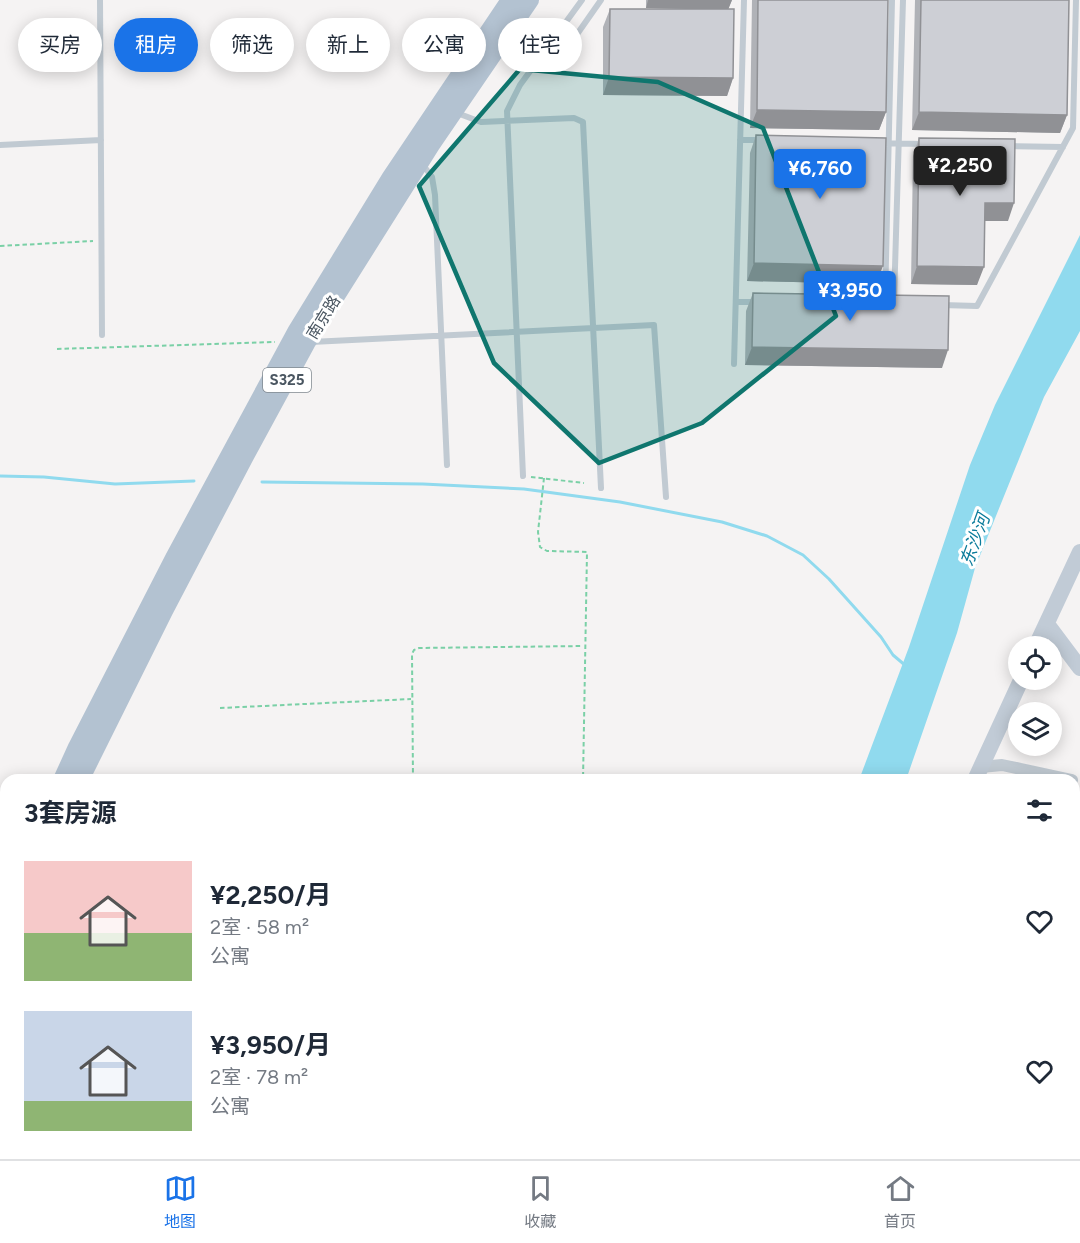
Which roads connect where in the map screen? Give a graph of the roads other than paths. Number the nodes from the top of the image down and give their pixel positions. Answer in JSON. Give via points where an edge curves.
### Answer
{"nodes":[{"id":1,"x":100,"y":0,"type":"edge"},
{"id":2,"x":510,"y":0,"type":"edge"},
{"id":3,"x":530,"y":0,"type":"edge"},
{"id":4,"x":582,"y":0,"type":"edge"},
{"id":5,"x":601,"y":0,"type":"edge"},
{"id":6,"x":744,"y":0,"type":"edge"},
{"id":7,"x":892,"y":0,"type":"edge"},
{"id":8,"x":903,"y":0,"type":"edge"},
{"id":9,"x":1076,"y":0,"type":"edge"},
{"id":10,"x":582,"y":27,"type":"edge"},
{"id":11,"x":453,"y":112,"type":"junction"},
{"id":12,"x":508,"y":121,"type":"junction"},
{"id":13,"x":101,"y":140,"type":"junction"},
{"id":14,"x":740,"y":140,"type":"junction"},
{"id":15,"x":763,"y":140,"type":"edge"},
{"id":16,"x":866,"y":143,"type":"edge"},
{"id":17,"x":889,"y":143,"type":"junction"},
{"id":18,"x":899,"y":143,"type":"junction"},
{"id":19,"x":934,"y":144,"type":"edge"},
{"id":20,"x":0,"y":145,"type":"edge"},
{"id":21,"x":1004,"y":146,"type":"edge"},
{"id":22,"x":1063,"y":147,"type":"junction"},
{"id":23,"x":421,"y":162,"type":"junction"},
{"id":24,"x":736,"y":302,"type":"junction"},
{"id":25,"x":759,"y":302,"type":"edge"},
{"id":26,"x":874,"y":304,"type":"edge"},
{"id":27,"x":885,"y":304,"type":"junction"},
{"id":28,"x":894,"y":304,"type":"junction"},
{"id":29,"x":906,"y":305,"type":"edge"},
{"id":30,"x":930,"y":305,"type":"edge"},
{"id":31,"x":593,"y":328,"type":"junction"},
{"id":32,"x":516,"y":331,"type":"junction"},
{"id":33,"x":441,"y":334,"type":"junction"},
{"id":34,"x":102,"y":335,"type":"dead end"},
{"id":35,"x":299,"y":342,"type":"junction"},
{"id":36,"x":734,"y":364,"type":"dead end"},
{"id":37,"x":447,"y":465,"type":"dead end"},
{"id":38,"x":523,"y":476,"type":"road end"},
{"id":39,"x":602,"y":488,"type":"dead end"},
{"id":40,"x":666,"y":497,"type":"dead end"},
{"id":41,"x":1080,"y":552,"type":"edge"},
{"id":42,"x":1047,"y":624,"type":"junction"},
{"id":43,"x":1041,"y":636,"type":"edge"},
{"id":44,"x":1080,"y":668,"type":"edge"},
{"id":45,"x":1016,"y":690,"type":"edge"},
{"id":46,"x":978,"y":773,"type":"edge"},
{"id":47,"x":65,"y":774,"type":"edge"},
{"id":48,"x":83,"y":774,"type":"edge"},
{"id":49,"x":1035,"y":774,"type":"edge"}],
"edges":[{"from":1,"to":13,"type":"lane"},
{"from":2,"to":35,"type":"main road","name":"南京路","number":"S325","via":[[391,177]]},
{"from":3,"to":11,"type":"main road","name":"南京路","number":"S325"},
{"from":4,"to":12,"type":"lane","via":[[520,85],[509,103]]},
{"from":5,"to":10,"type":"lane"},
{"from":6,"to":14,"type":"lane"},
{"from":7,"to":17,"type":"lane"},
{"from":8,"to":18,"type":"lane"},
{"from":9,"to":22,"type":"lane","via":[[1073,128]]},
{"from":11,"to":12,"type":"lane","via":[[481,122]]},
{"from":11,"to":23,"type":"main road","name":"南京路","number":"S325"},
{"from":12,"to":31,"type":"lane","via":[[574,118],[583,122]]},
{"from":12,"to":32,"type":"lane"},
{"from":13,"to":20,"type":"lane"},
{"from":13,"to":34,"type":"lane"},
{"from":14,"to":15,"type":"lane"},
{"from":14,"to":24,"type":"lane"},
{"from":16,"to":17,"type":"lane"},
{"from":17,"to":18,"type":"lane"},
{"from":17,"to":27,"type":"lane"},
{"from":18,"to":19,"type":"lane"},
{"from":18,"to":28,"type":"lane"},
{"from":21,"to":22,"type":"lane"},
{"from":22,"to":30,"type":"lane","via":[[977,306]]},
{"from":23,"to":33,"type":"lane","via":[[432,177],[435,195]]},
{"from":23,"to":35,"type":"main road","name":"南京路","number":"S325"},
{"from":24,"to":25,"type":"lane"},
{"from":24,"to":36,"type":"lane"},
{"from":26,"to":27,"type":"lane"},
{"from":27,"to":28,"type":"lane"},
{"from":28,"to":29,"type":"lane"},
{"from":31,"to":32,"type":"lane"},
{"from":31,"to":39,"type":"lane"},
{"from":31,"to":40,"type":"lane","via":[[654,325]]},
{"from":32,"to":33,"type":"lane"},
{"from":32,"to":38,"type":"lane"},
{"from":33,"to":35,"type":"lane"},
{"from":33,"to":37,"type":"lane"},
{"from":35,"to":47,"type":"main road","name":"南京路","number":"S325","via":[[174,558]]},
{"from":35,"to":48,"type":"main road","name":"南京路","number":"S325"},
{"from":41,"to":42,"type":"street"},
{"from":42,"to":43,"type":"street"},
{"from":42,"to":44,"type":"street"},
{"from":45,"to":46,"type":"street"},
{"from":46,"to":49,"type":"street","via":[[1002,765]]}]}
